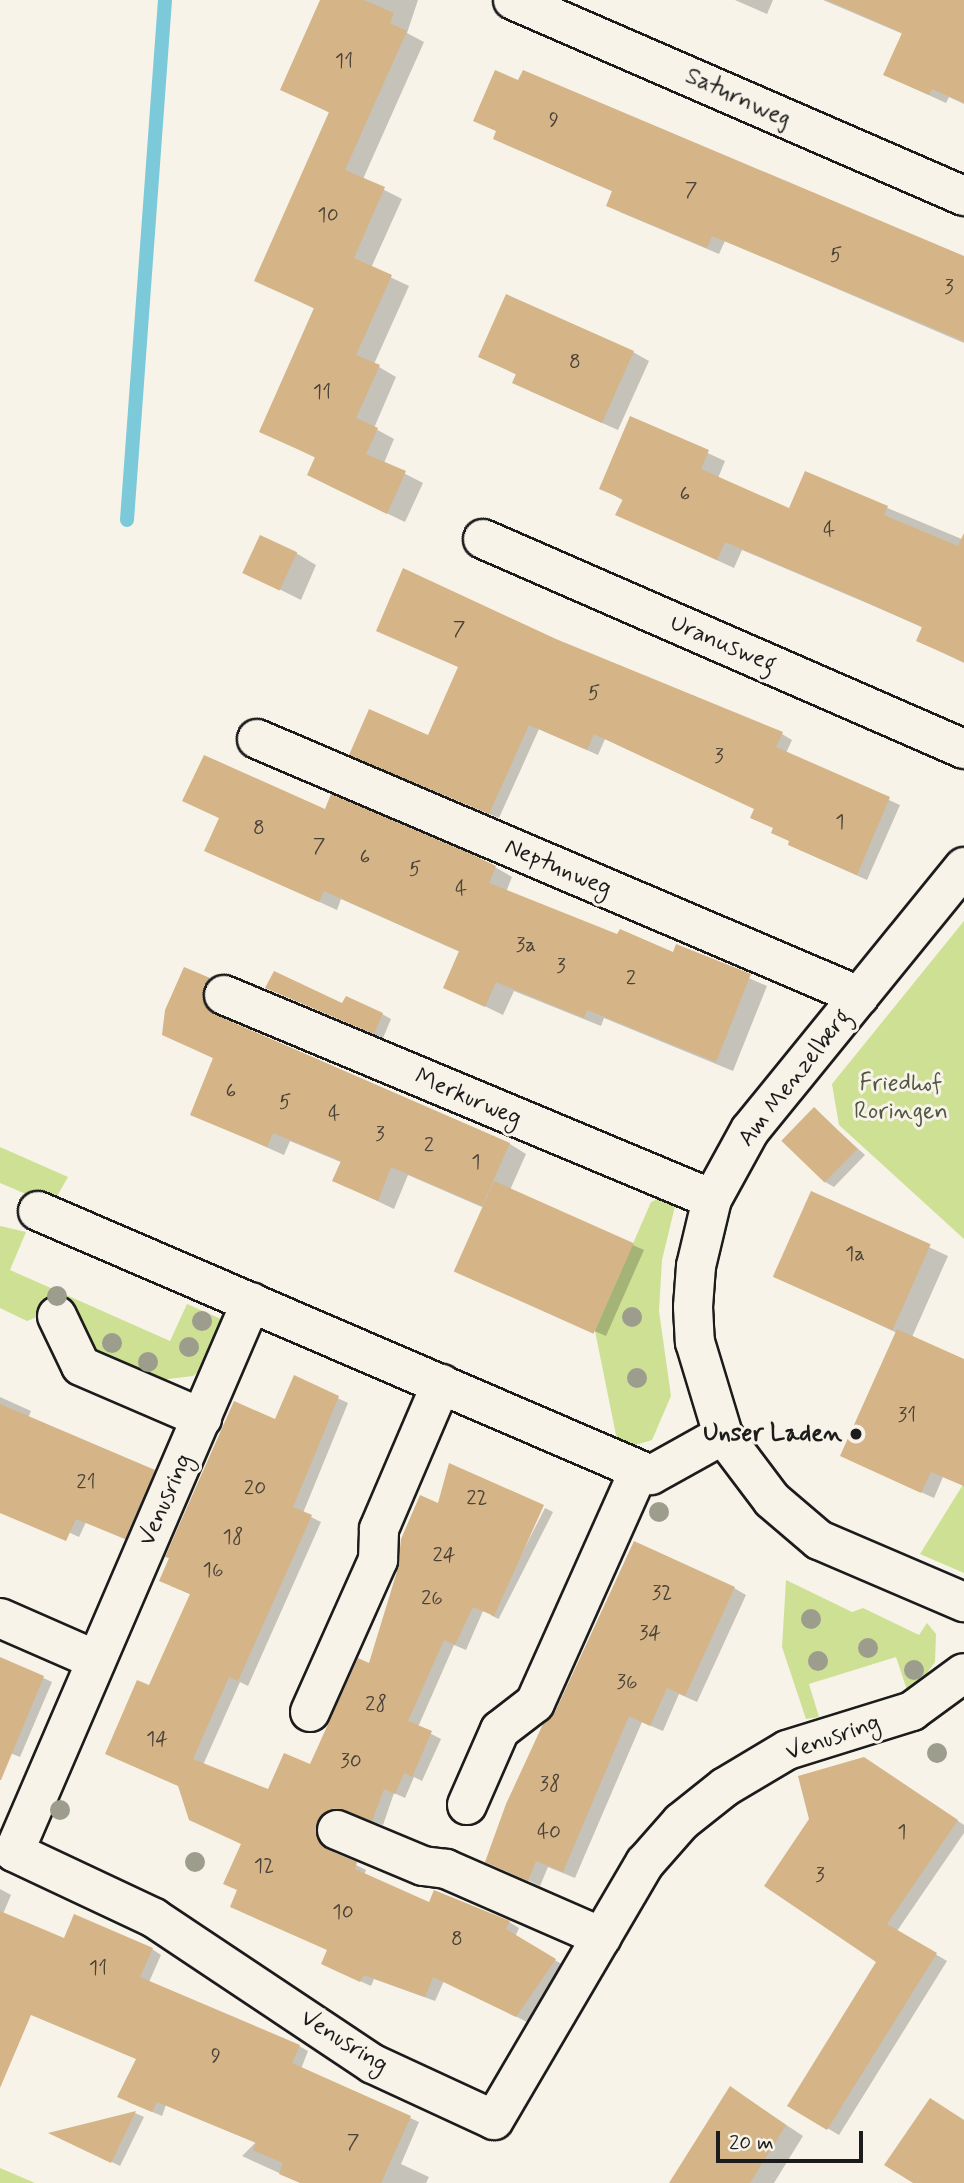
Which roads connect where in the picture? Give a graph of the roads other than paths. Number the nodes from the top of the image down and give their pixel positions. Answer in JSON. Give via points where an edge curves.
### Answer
{"nodes":[{"id":1,"x":513,"y":0,"type":"edge"},
{"id":2,"x":964,"y":196,"type":"edge"},
{"id":3,"x":483,"y":539,"type":"dead end"},
{"id":4,"x":257,"y":739,"type":"dead end"},
{"id":5,"x":964,"y":749,"type":"edge"},
{"id":6,"x":964,"y":867,"type":"edge"},
{"id":7,"x":224,"y":995,"type":"dead end"},
{"id":8,"x":859,"y":996,"type":"junction"},
{"id":9,"x":712,"y":1199,"type":"junction"},
{"id":10,"x":38,"y":1211,"type":"dead end"},
{"id":11,"x":251,"y":1302,"type":"junction"},
{"id":12,"x":57,"y":1316,"type":"dead end"},
{"id":13,"x":441,"y":1384,"type":"junction"},
{"id":14,"x":202,"y":1418,"type":"junction"},
{"id":15,"x":723,"y":1435,"type":"junction"},
{"id":16,"x":639,"y":1470,"type":"junction"},
{"id":17,"x":964,"y":1602,"type":"edge"},
{"id":18,"x":0,"y":1618,"type":"edge"},
{"id":19,"x":96,"y":1660,"type":"junction"},
{"id":20,"x":964,"y":1673,"type":"edge"},
{"id":21,"x":310,"y":1712,"type":"dead end"},
{"id":22,"x":467,"y":1805,"type":"dead end"},
{"id":23,"x":337,"y":1830,"type":"dead end"},
{"id":24,"x":7,"y":1852,"type":"edge"},
{"id":25,"x":602,"y":1937,"type":"junction"}],
"edges":[{"from":1,"to":2,"type":"street","name":"Saturnweg"},
{"from":3,"to":5,"type":"street","name":"Uranusweg"},
{"from":4,"to":8,"type":"street","name":"Neptunweg"},
{"from":6,"to":8,"type":"street","name":"Am Menzelberg"},
{"from":7,"to":9,"type":"street","name":"Merkurweg"},
{"from":8,"to":9,"type":"street","name":"Am Menzelberg","via":[[750,1130]]},
{"from":9,"to":15,"type":"street","name":"Am Menzelberg","via":[[696,1266],[693,1307],[695,1342]]},
{"from":10,"to":11,"type":"street"},
{"from":11,"to":13,"type":"street"},
{"from":11,"to":14,"type":"street","name":"Venusring"},
{"from":12,"to":14,"type":"street","via":[[81,1366]]},
{"from":13,"to":16,"type":"street"},
{"from":13,"to":21,"type":"street","via":[[379,1529],[378,1560]]},
{"from":14,"to":19,"type":"street","name":"Venusring"},
{"from":15,"to":16,"type":"street","via":[[651,1475]]},
{"from":15,"to":17,"type":"street","name":"Am Menzelberg","via":[[772,1500],[819,1540]]},
{"from":16,"to":22,"type":"street","via":[[535,1703],[500,1730]]},
{"from":18,"to":19,"type":"street"},
{"from":19,"to":24,"type":"street","name":"Venusring"},
{"from":20,"to":25,"type":"street","name":"Venusring","via":[[912,1711],[787,1750],[725,1787],[681,1822],[645,1863]]},
{"from":23,"to":25,"type":"street","via":[[422,1866],[446,1869]]},
{"from":24,"to":25,"type":"street","name":"Venusring","via":[[155,1918],[373,2064],[494,2120]]}]}
